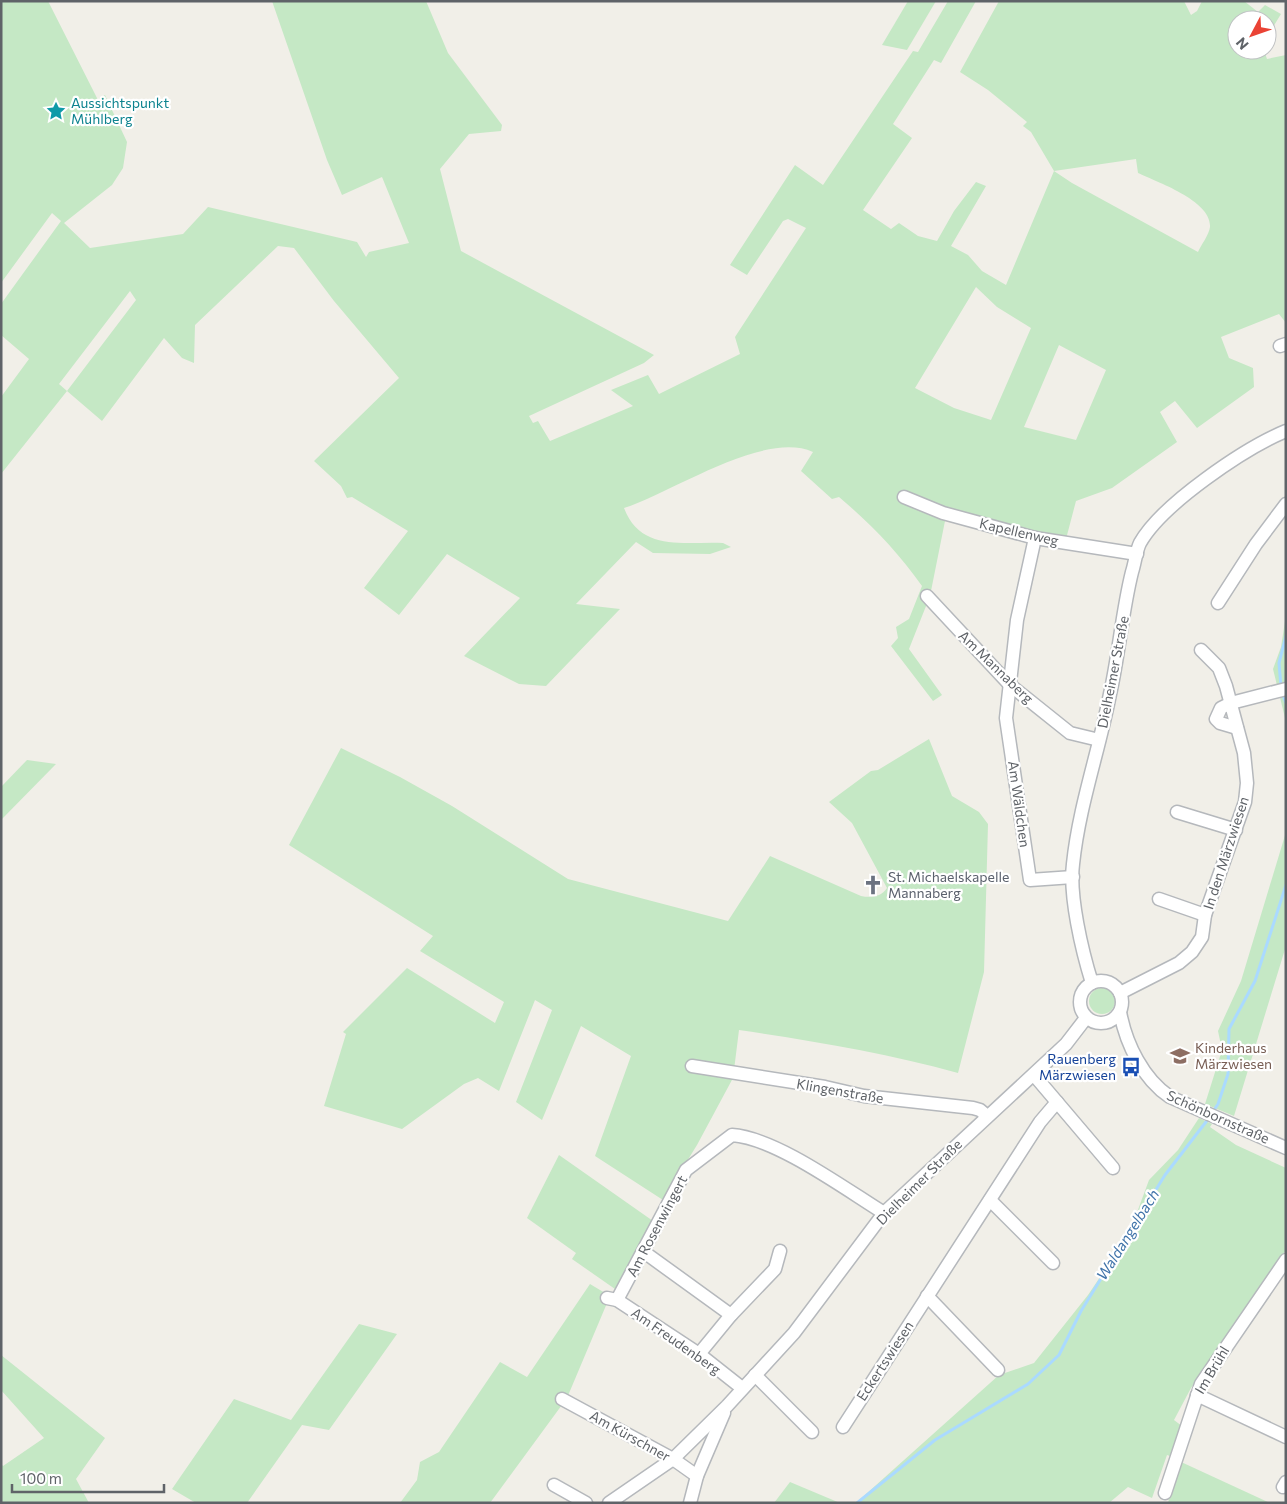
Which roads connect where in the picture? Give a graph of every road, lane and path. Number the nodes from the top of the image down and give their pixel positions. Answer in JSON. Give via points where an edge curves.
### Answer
{"nodes":[{"id":1,"x":1286,"y":431,"type":"edge"},
{"id":2,"x":904,"y":497,"type":"dead end"},
{"id":3,"x":1286,"y":504,"type":"edge"},
{"id":4,"x":1035,"y":538,"type":"junction"},
{"id":5,"x":1137,"y":554,"type":"junction"},
{"id":6,"x":926,"y":596,"type":"dead end"},
{"id":7,"x":1218,"y":603,"type":"dead end"},
{"id":8,"x":1201,"y":650,"type":"dead end"},
{"id":9,"x":1010,"y":685,"type":"junction"},
{"id":10,"x":1286,"y":689,"type":"edge"},
{"id":11,"x":1231,"y":703,"type":"junction"},
{"id":12,"x":1099,"y":740,"type":"junction"},
{"id":13,"x":1177,"y":812,"type":"dead end"},
{"id":14,"x":1236,"y":830,"type":"junction"},
{"id":15,"x":1067,"y":878,"type":"junction"},
{"id":16,"x":1159,"y":899,"type":"dead end"},
{"id":17,"x":1205,"y":915,"type":"junction"},
{"id":18,"x":1092,"y":983,"type":"junction"},
{"id":19,"x":1120,"y":993,"type":"junction"},
{"id":20,"x":1120,"y":1012,"type":"junction"},
{"id":21,"x":1086,"y":1018,"type":"junction"},
{"id":22,"x":1108,"y":1023,"type":"junction"},
{"id":23,"x":1124,"y":1030,"type":"junction"},
{"id":24,"x":692,"y":1066,"type":"dead end"},
{"id":25,"x":1034,"y":1075,"type":"junction"},
{"id":26,"x":1056,"y":1102,"type":"junction"},
{"id":27,"x":987,"y":1116,"type":"junction"},
{"id":28,"x":1286,"y":1148,"type":"edge"},
{"id":29,"x":1113,"y":1168,"type":"dead end"},
{"id":30,"x":990,"y":1200,"type":"junction"},
{"id":31,"x":884,"y":1213,"type":"junction"},
{"id":32,"x":780,"y":1251,"type":"dead end"},
{"id":33,"x":644,"y":1252,"type":"junction"},
{"id":34,"x":1286,"y":1260,"type":"edge"},
{"id":35,"x":1053,"y":1263,"type":"dead end"},
{"id":36,"x":927,"y":1296,"type":"junction"},
{"id":37,"x":612,"y":1299,"type":"joint"},
{"id":38,"x":731,"y":1315,"type":"junction"},
{"id":39,"x":700,"y":1354,"type":"junction"},
{"id":40,"x":998,"y":1370,"type":"dead end"},
{"id":41,"x":755,"y":1375,"type":"junction"},
{"id":42,"x":742,"y":1388,"type":"junction"},
{"id":43,"x":1196,"y":1395,"type":"junction"},
{"id":44,"x":562,"y":1399,"type":"dead end"},
{"id":45,"x":727,"y":1406,"type":"junction"},
{"id":46,"x":843,"y":1427,"type":"dead end"},
{"id":47,"x":812,"y":1432,"type":"dead end"},
{"id":48,"x":1286,"y":1437,"type":"edge"},
{"id":49,"x":673,"y":1459,"type":"junction"},
{"id":50,"x":697,"y":1476,"type":"junction"},
{"id":51,"x":554,"y":1485,"type":"dead end"},
{"id":52,"x":1165,"y":1493,"type":"dead end"},
{"id":53,"x":586,"y":1503,"type":"edge"},
{"id":54,"x":609,"y":1503,"type":"edge"},
{"id":55,"x":690,"y":1503,"type":"edge"}],
"edges":[{"from":1,"to":5,"type":"street","name":"Dielheimer Straße","via":[[1226,464],[1180,500],[1146,534]]},
{"from":2,"to":4,"type":"street","name":"Kapellenweg","via":[[943,513]]},
{"from":3,"to":7,"type":"street"},
{"from":4,"to":5,"type":"street","name":"Kapellenweg"},
{"from":4,"to":9,"type":"street","via":[[1017,620]]},
{"from":5,"to":12,"type":"street","name":"Dielheimer Straße"},
{"from":6,"to":9,"type":"street","name":"Am Mannaberg"},
{"from":8,"to":11,"type":"street","name":"In den Märzwiesen","via":[[1219,668]]},
{"from":9,"to":12,"type":"street","name":"Am Mannaberg","via":[[1070,733]]},
{"from":9,"to":15,"type":"street","name":"Am Wäldchen","via":[[1006,718],[1030,880]]},
{"from":10,"to":11,"type":"street"},
{"from":11,"to":14,"type":"street","name":"In den Märzwiesen","via":[[1244,753],[1247,783]]},
{"from":12,"to":15,"type":"street","name":"Dielheimer Straße"},
{"from":13,"to":14,"type":"street"},
{"from":14,"to":17,"type":"street","name":"In den Märzwiesen"},
{"from":15,"to":18,"type":"street","name":"Dielheimer Straße"},
{"from":16,"to":17,"type":"street"},
{"from":17,"to":19,"type":"street","name":"In den Märzwiesen","via":[[1202,937],[1192,952],[1170,969]]},
{"from":18,"to":19,"type":"street","via":[[1113,984]]},
{"from":18,"to":21,"type":"street","via":[[1085,988],[1079,1003]]},
{"from":19,"to":20,"type":"street","via":[[1123,1002]]},
{"from":20,"to":22,"type":"street"},
{"from":20,"to":23,"type":"street","name":"Schönbornstraße"},
{"from":21,"to":22,"type":"street","via":[[1096,1024]]},
{"from":21,"to":25,"type":"street","name":"Dielheimer Straße","via":[[1066,1044]]},
{"from":22,"to":23,"type":"street"},
{"from":23,"to":28,"type":"street","name":"Schönbornstraße","via":[[1146,1074],[1159,1090]]},
{"from":24,"to":27,"type":"street","name":"Klingenstraße","via":[[864,1096],[973,1108]]},
{"from":25,"to":26,"type":"street"},
{"from":25,"to":27,"type":"street","name":"Dielheimer Straße"},
{"from":26,"to":29,"type":"street"},
{"from":26,"to":30,"type":"street","name":"Eckertswiesen"},
{"from":27,"to":31,"type":"street","name":"Dielheimer Straße"},
{"from":30,"to":35,"type":"street"},
{"from":30,"to":36,"type":"street","name":"Eckertswiesen"},
{"from":31,"to":33,"type":"street","name":"Am Rosenwingert","via":[[807,1164],[749,1136],[732,1135],[686,1170]]},
{"from":31,"to":41,"type":"street","name":"Dielheimer Straße","via":[[794,1333]]},
{"from":32,"to":38,"type":"street","via":[[774,1269]]},
{"from":33,"to":37,"type":"street","name":"Am Rosenwingert"},
{"from":33,"to":38,"type":"street"},
{"from":34,"to":43,"type":"street","name":"Im Brühl"},
{"from":36,"to":40,"type":"street"},
{"from":36,"to":46,"type":"street","name":"Eckertswiesen"},
{"from":37,"to":39,"type":"street","name":"Am Freudenberg"},
{"from":38,"to":39,"type":"street"},
{"from":39,"to":42,"type":"street","name":"Am Freudenberg"},
{"from":41,"to":42,"type":"street","name":"Dielheimer Straße"},
{"from":41,"to":47,"type":"street"},
{"from":42,"to":45,"type":"street","name":"Dielheimer Straße"},
{"from":43,"to":48,"type":"street"},
{"from":43,"to":52,"type":"street","name":"Im Brühl"},
{"from":44,"to":49,"type":"street","name":"Am Kürschner"},
{"from":45,"to":49,"type":"street"},
{"from":45,"to":50,"type":"street"},
{"from":49,"to":50,"type":"street","name":"Am Kürschner"},
{"from":49,"to":54,"type":"street"},
{"from":50,"to":55,"type":"street"},
{"from":51,"to":53,"type":"street"}]}
